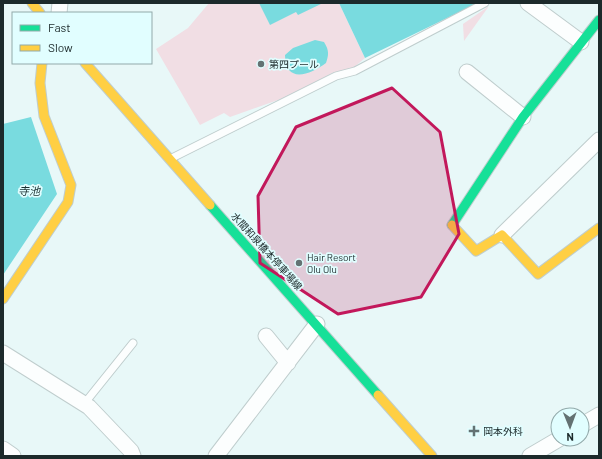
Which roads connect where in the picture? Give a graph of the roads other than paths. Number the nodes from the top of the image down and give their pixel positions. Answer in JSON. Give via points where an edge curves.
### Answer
{"nodes":[{"id":1,"x":32,"y":3,"type":"edge"},
{"id":2,"x":485,"y":3,"type":"edge"},
{"id":3,"x":528,"y":3,"type":"edge"},
{"id":4,"x":39,"y":12,"type":"edge"},
{"id":5,"x":599,"y":20,"type":"edge"},
{"id":6,"x":582,"y":42,"type":"junction"},
{"id":7,"x":42,"y":64,"type":"edge"},
{"id":8,"x":86,"y":64,"type":"edge"},
{"id":9,"x":467,"y":72,"type":"dead end"},
{"id":10,"x":523,"y":117,"type":"junction"},
{"id":11,"x":599,"y":140,"type":"edge"},
{"id":12,"x":170,"y":159,"type":"junction"},
{"id":13,"x":599,"y":228,"type":"edge"},
{"id":14,"x":502,"y":235,"type":"junction"},
{"id":15,"x":3,"y":299,"type":"edge"},
{"id":16,"x":317,"y":324,"type":"junction"},
{"id":17,"x":266,"y":336,"type":"dead end"},
{"id":18,"x":133,"y":343,"type":"dead end"},
{"id":19,"x":3,"y":353,"type":"edge"},
{"id":20,"x":288,"y":362,"type":"junction"},
{"id":21,"x":84,"y":404,"type":"junction"},
{"id":22,"x":599,"y":415,"type":"edge"},
{"id":23,"x":590,"y":420,"type":"edge"},
{"id":24,"x":550,"y":444,"type":"edge"},
{"id":25,"x":3,"y":449,"type":"edge"},
{"id":26,"x":14,"y":456,"type":"edge"},
{"id":27,"x":133,"y":456,"type":"edge"},
{"id":28,"x":216,"y":456,"type":"edge"},
{"id":29,"x":432,"y":456,"type":"edge"},
{"id":30,"x":530,"y":456,"type":"edge"}],
"edges":[{"from":1,"to":4,"type":"street"},
{"from":2,"to":12,"type":"lane","via":[[356,71],[336,76]]},
{"from":3,"to":6,"type":"street"},
{"from":5,"to":6,"type":"street"},
{"from":6,"to":10,"type":"street"},
{"from":7,"to":15,"type":"street","via":[[40,83],[44,116],[71,185],[68,202]]},
{"from":8,"to":12,"type":"street","name":"水間和泉橋本停車場線"},
{"from":9,"to":10,"type":"street"},
{"from":10,"to":14,"type":"street","via":[[452,226],[476,251]]},
{"from":11,"to":14,"type":"street"},
{"from":12,"to":16,"type":"street","name":"水間和泉橋本停車場線"},
{"from":13,"to":14,"type":"street","via":[[538,274]]},
{"from":16,"to":20,"type":"street"},
{"from":16,"to":29,"type":"street","name":"水間和泉橋本停車場線"},
{"from":17,"to":20,"type":"street"},
{"from":18,"to":21,"type":"lane"},
{"from":19,"to":21,"type":"street"},
{"from":20,"to":28,"type":"street"},
{"from":21,"to":27,"type":"street"},
{"from":22,"to":23,"type":"street"},
{"from":24,"to":30,"type":"street"},
{"from":25,"to":26,"type":"street"}]}
